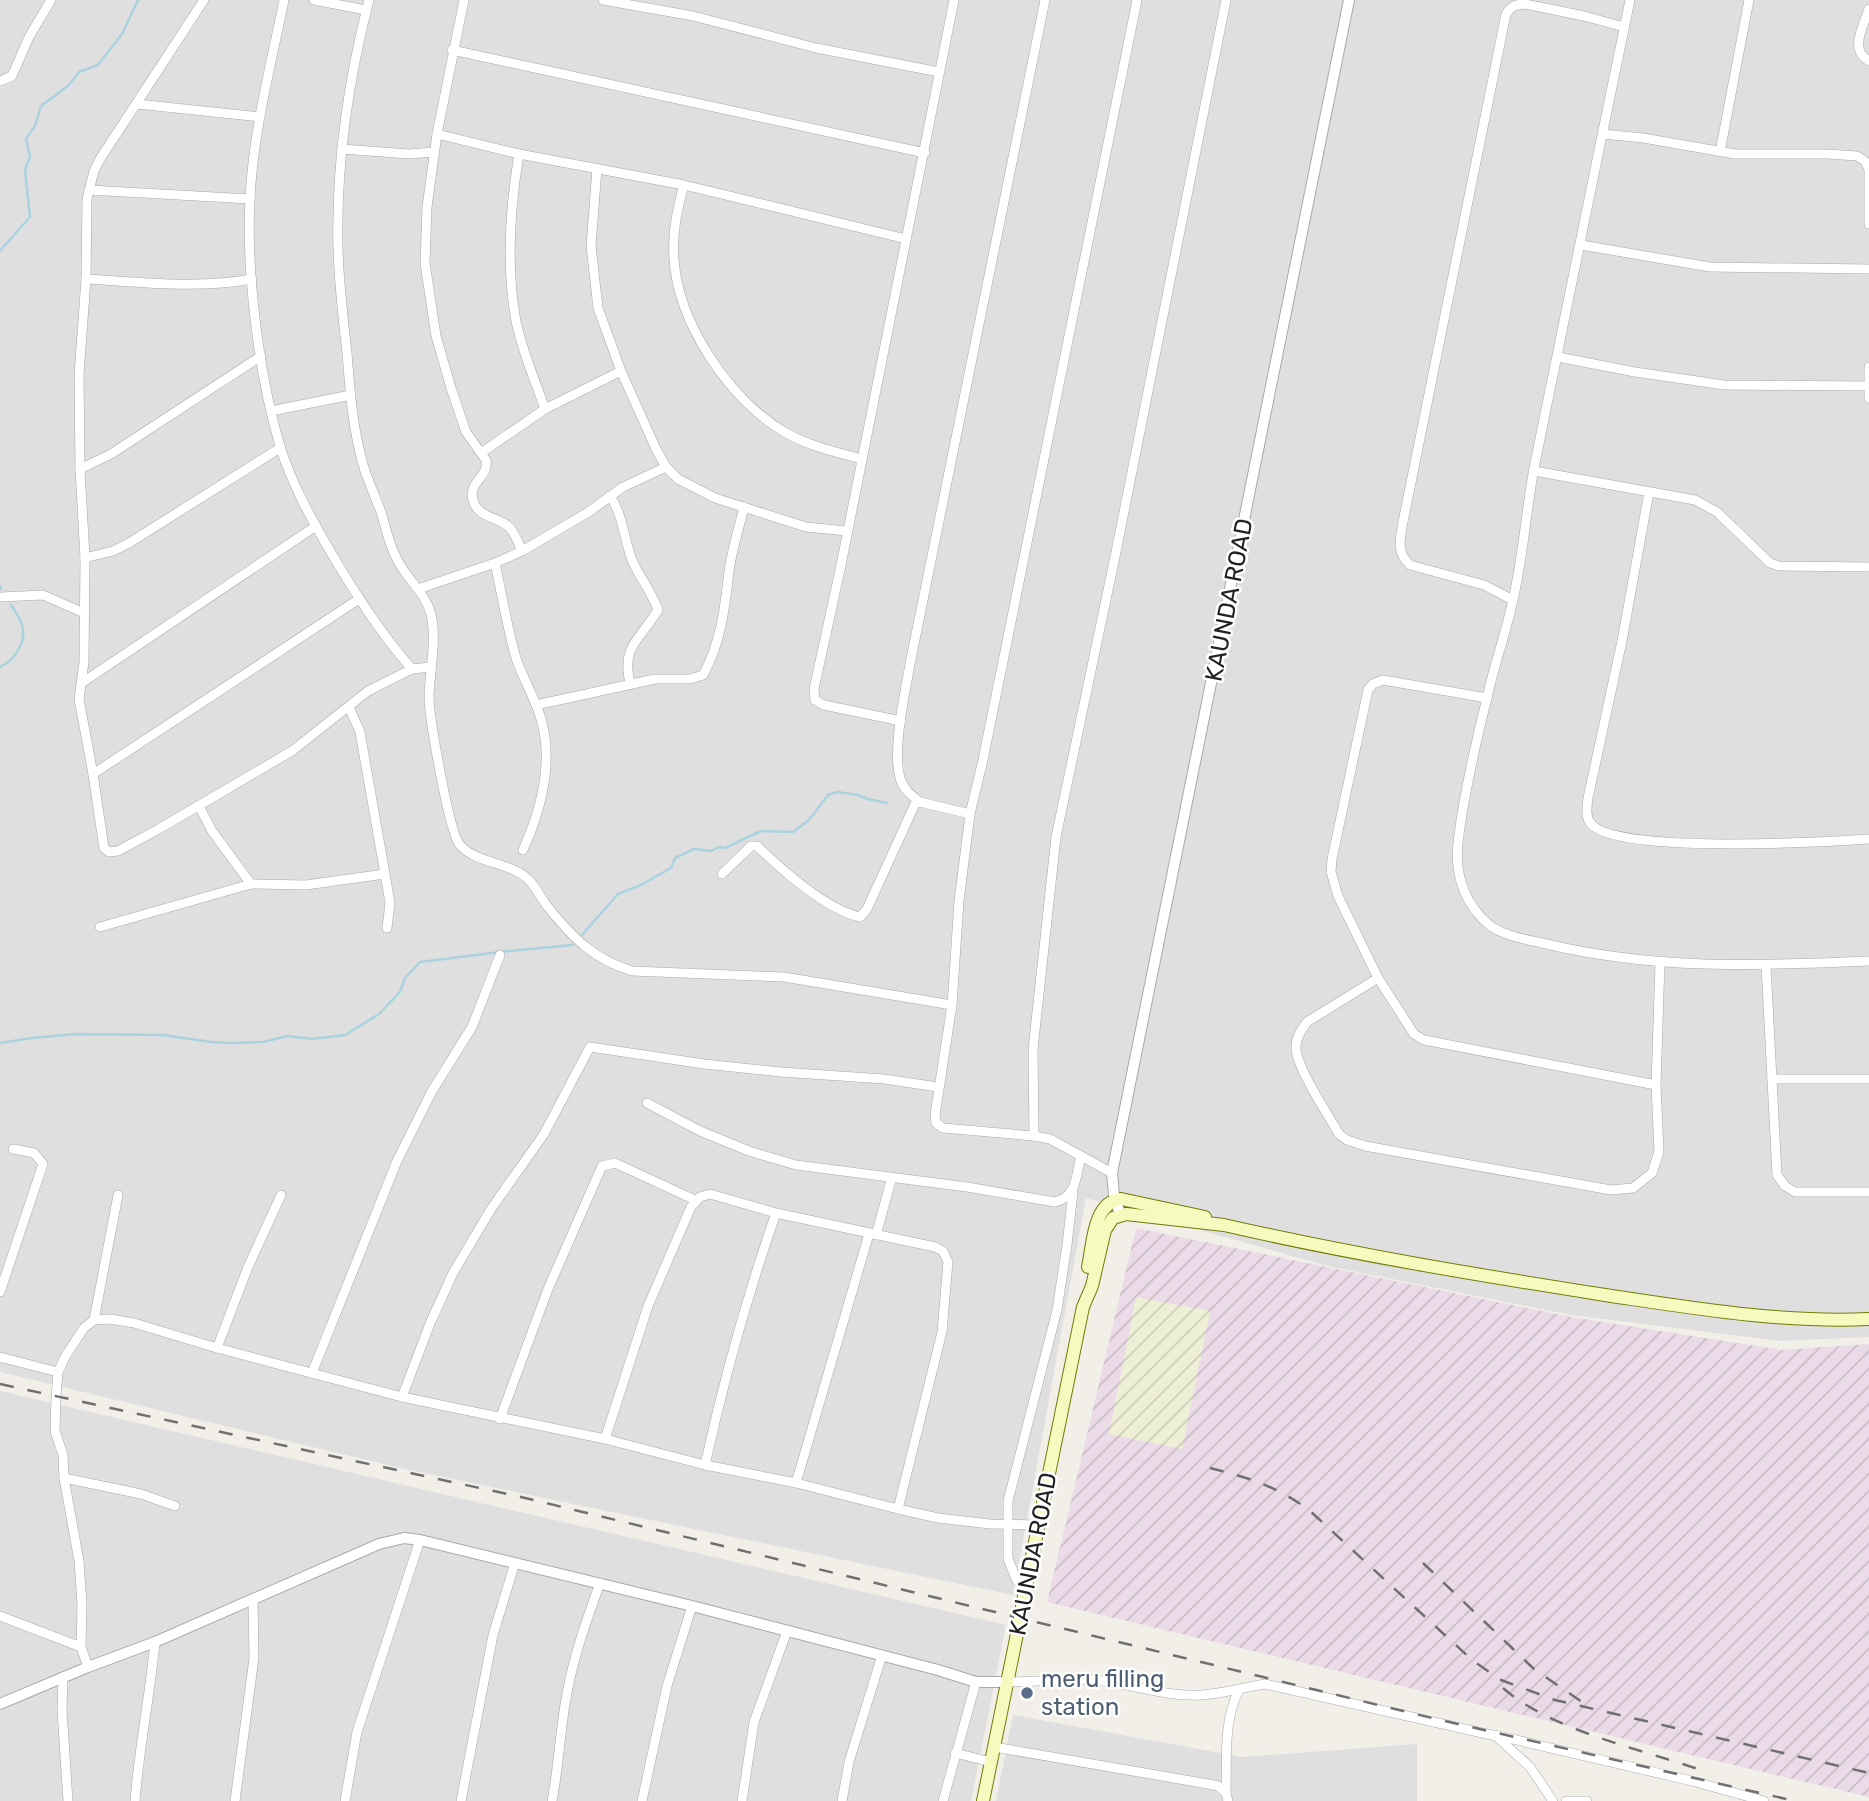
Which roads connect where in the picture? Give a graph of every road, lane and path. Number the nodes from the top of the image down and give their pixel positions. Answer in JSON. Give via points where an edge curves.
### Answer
{"nodes":[{"id":1,"x":51,"y":0,"type":"edge"},
{"id":2,"x":204,"y":0,"type":"edge"},
{"id":3,"x":284,"y":0,"type":"edge"},
{"id":4,"x":314,"y":0,"type":"edge"},
{"id":5,"x":464,"y":0,"type":"edge"},
{"id":6,"x":603,"y":0,"type":"edge"},
{"id":7,"x":954,"y":0,"type":"edge"},
{"id":8,"x":1045,"y":0,"type":"edge"},
{"id":9,"x":1137,"y":0,"type":"edge"},
{"id":10,"x":1226,"y":0,"type":"edge"},
{"id":11,"x":1349,"y":0,"type":"edge"},
{"id":12,"x":1630,"y":0,"type":"edge"},
{"id":13,"x":1749,"y":0,"type":"edge"},
{"id":14,"x":368,"y":5,"type":"edge"},
{"id":15,"x":1869,"y":9,"type":"edge"},
{"id":16,"x":1625,"y":27,"type":"junction"},
{"id":17,"x":452,"y":50,"type":"junction"},
{"id":18,"x":1869,"y":61,"type":"edge"},
{"id":19,"x":939,"y":72,"type":"junction"},
{"id":20,"x":0,"y":81,"type":"edge"},
{"id":21,"x":137,"y":104,"type":"junction"},
{"id":22,"x":260,"y":117,"type":"junction"},
{"id":23,"x":437,"y":134,"type":"junction"},
{"id":24,"x":1603,"y":134,"type":"junction"},
{"id":25,"x":342,"y":149,"type":"junction"},
{"id":26,"x":434,"y":152,"type":"junction"},
{"id":27,"x":1720,"y":152,"type":"junction"},
{"id":28,"x":925,"y":153,"type":"junction"},
{"id":29,"x":519,"y":154,"type":"junction"},
{"id":30,"x":597,"y":169,"type":"junction"},
{"id":31,"x":684,"y":185,"type":"junction"},
{"id":32,"x":89,"y":190,"type":"junction"},
{"id":33,"x":250,"y":199,"type":"junction"},
{"id":34,"x":1869,"y":224,"type":"edge"},
{"id":35,"x":906,"y":239,"type":"junction"},
{"id":36,"x":1581,"y":245,"type":"junction"},
{"id":37,"x":1869,"y":269,"type":"edge"},
{"id":38,"x":86,"y":279,"type":"junction"},
{"id":39,"x":252,"y":279,"type":"junction"},
{"id":40,"x":261,"y":356,"type":"junction"},
{"id":41,"x":1558,"y":357,"type":"junction"},
{"id":42,"x":1869,"y":368,"type":"edge"},
{"id":43,"x":621,"y":371,"type":"junction"},
{"id":44,"x":1869,"y":386,"type":"edge"},
{"id":45,"x":351,"y":395,"type":"junction"},
{"id":46,"x":1869,"y":398,"type":"edge"},
{"id":47,"x":545,"y":409,"type":"junction"},
{"id":48,"x":271,"y":411,"type":"junction"},
{"id":49,"x":281,"y":448,"type":"junction"},
{"id":50,"x":481,"y":453,"type":"junction"},
{"id":51,"x":861,"y":459,"type":"junction"},
{"id":52,"x":666,"y":467,"type":"junction"},
{"id":53,"x":80,"y":469,"type":"junction"},
{"id":54,"x":1534,"y":471,"type":"junction"},
{"id":55,"x":1649,"y":492,"type":"junction"},
{"id":56,"x":610,"y":496,"type":"junction"},
{"id":57,"x":744,"y":507,"type":"junction"},
{"id":58,"x":316,"y":526,"type":"junction"},
{"id":59,"x":847,"y":531,"type":"junction"},
{"id":60,"x":522,"y":551,"type":"junction"},
{"id":61,"x":85,"y":558,"type":"junction"},
{"id":62,"x":495,"y":563,"type":"junction"},
{"id":63,"x":1869,"y":568,"type":"edge"},
{"id":64,"x":418,"y":589,"type":"junction"},
{"id":65,"x":0,"y":597,"type":"edge"},
{"id":66,"x":359,"y":599,"type":"junction"},
{"id":67,"x":1513,"y":600,"type":"junction"},
{"id":68,"x":84,"y":613,"type":"junction"},
{"id":69,"x":431,"y":667,"type":"junction"},
{"id":70,"x":412,"y":669,"type":"junction"},
{"id":71,"x":83,"y":682,"type":"junction"},
{"id":72,"x":630,"y":683,"type":"junction"},
{"id":73,"x":1487,"y":698,"type":"junction"},
{"id":74,"x":536,"y":705,"type":"junction"},
{"id":75,"x":349,"y":708,"type":"junction"},
{"id":76,"x":901,"y":721,"type":"junction"},
{"id":77,"x":93,"y":774,"type":"junction"},
{"id":78,"x":920,"y":802,"type":"junction"},
{"id":79,"x":199,"y":806,"type":"junction"},
{"id":80,"x":970,"y":814,"type":"junction"},
{"id":81,"x":1869,"y":839,"type":"edge"},
{"id":82,"x":523,"y":850,"type":"dead end"},
{"id":83,"x":385,"y":874,"type":"junction"},
{"id":84,"x":722,"y":874,"type":"dead end"},
{"id":85,"x":251,"y":884,"type":"junction"},
{"id":86,"x":100,"y":927,"type":"dead end"},
{"id":87,"x":387,"y":928,"type":"dead end"},
{"id":88,"x":500,"y":956,"type":"dead end"},
{"id":89,"x":1869,"y":961,"type":"edge"},
{"id":90,"x":1660,"y":963,"type":"junction"},
{"id":91,"x":1766,"y":965,"type":"junction"},
{"id":92,"x":1378,"y":978,"type":"junction"},
{"id":93,"x":952,"y":1006,"type":"junction"},
{"id":94,"x":1772,"y":1079,"type":"junction"},
{"id":95,"x":1869,"y":1079,"type":"edge"},
{"id":96,"x":1656,"y":1085,"type":"junction"},
{"id":97,"x":938,"y":1087,"type":"junction"},
{"id":98,"x":647,"y":1103,"type":"dead end"},
{"id":99,"x":1034,"y":1136,"type":"junction"},
{"id":100,"x":12,"y":1149,"type":"dead end"},
{"id":101,"x":1081,"y":1156,"type":"junction"},
{"id":102,"x":1112,"y":1173,"type":"junction"},
{"id":103,"x":892,"y":1177,"type":"junction"},
{"id":104,"x":1073,"y":1192,"type":"junction"},
{"id":105,"x":1869,"y":1192,"type":"edge"},
{"id":106,"x":118,"y":1195,"type":"dead end"},
{"id":107,"x":281,"y":1195,"type":"dead end"},
{"id":108,"x":695,"y":1200,"type":"junction"},
{"id":109,"x":1116,"y":1200,"type":"junction"},
{"id":110,"x":1129,"y":1210,"type":"junction"},
{"id":111,"x":776,"y":1213,"type":"junction"},
{"id":112,"x":872,"y":1234,"type":"junction"},
{"id":113,"x":0,"y":1292,"type":"edge"},
{"id":114,"x":1083,"y":1307,"type":"junction"},
{"id":115,"x":1869,"y":1319,"type":"edge"},
{"id":116,"x":94,"y":1320,"type":"junction"},
{"id":117,"x":217,"y":1348,"type":"junction"},
{"id":118,"x":0,"y":1357,"type":"edge"},
{"id":119,"x":58,"y":1372,"type":"junction"},
{"id":120,"x":312,"y":1373,"type":"junction"},
{"id":121,"x":402,"y":1397,"type":"junction"},
{"id":122,"x":500,"y":1419,"type":"junction"},
{"id":123,"x":605,"y":1439,"type":"junction"},
{"id":124,"x":705,"y":1465,"type":"junction"},
{"id":125,"x":64,"y":1478,"type":"junction"},
{"id":126,"x":796,"y":1483,"type":"junction"},
{"id":127,"x":175,"y":1506,"type":"dead end"},
{"id":128,"x":898,"y":1509,"type":"junction"},
{"id":129,"x":1008,"y":1524,"type":"junction"},
{"id":130,"x":1038,"y":1525,"type":"junction"},
{"id":131,"x":420,"y":1540,"type":"junction"},
{"id":132,"x":515,"y":1563,"type":"junction"},
{"id":133,"x":600,"y":1583,"type":"junction"},
{"id":134,"x":1025,"y":1591,"type":"junction"},
{"id":135,"x":253,"y":1599,"type":"junction"},
{"id":136,"x":692,"y":1606,"type":"junction"},
{"id":137,"x":0,"y":1616,"type":"edge"},
{"id":138,"x":788,"y":1631,"type":"junction"},
{"id":139,"x":155,"y":1642,"type":"junction"},
{"id":140,"x":82,"y":1647,"type":"junction"},
{"id":141,"x":882,"y":1655,"type":"junction"},
{"id":142,"x":88,"y":1667,"type":"junction"},
{"id":143,"x":63,"y":1677,"type":"junction"},
{"id":144,"x":976,"y":1682,"type":"junction"},
{"id":145,"x":1007,"y":1682,"type":"junction"},
{"id":146,"x":1239,"y":1690,"type":"junction"},
{"id":147,"x":0,"y":1704,"type":"edge"},
{"id":148,"x":1496,"y":1735,"type":"junction"},
{"id":149,"x":994,"y":1747,"type":"junction"},
{"id":150,"x":955,"y":1753,"type":"junction"},
{"id":151,"x":991,"y":1762,"type":"junction"},
{"id":152,"x":1227,"y":1797,"type":"edge"},
{"id":153,"x":68,"y":1801,"type":"edge"},
{"id":154,"x":135,"y":1801,"type":"edge"},
{"id":155,"x":235,"y":1801,"type":"edge"},
{"id":156,"x":345,"y":1801,"type":"edge"},
{"id":157,"x":461,"y":1801,"type":"edge"},
{"id":158,"x":552,"y":1801,"type":"edge"},
{"id":159,"x":642,"y":1801,"type":"edge"},
{"id":160,"x":742,"y":1801,"type":"edge"},
{"id":161,"x":842,"y":1801,"type":"edge"},
{"id":162,"x":943,"y":1801,"type":"edge"},
{"id":163,"x":983,"y":1801,"type":"edge"},
{"id":164,"x":1553,"y":1801,"type":"edge"},
{"id":165,"x":1566,"y":1801,"type":"edge"},
{"id":166,"x":1587,"y":1801,"type":"edge"},
{"id":167,"x":1764,"y":1801,"type":"edge"}],
"edges":[{"from":1,"to":20,"type":"street","via":[[12,76]]},
{"from":2,"to":21,"type":"street"},
{"from":3,"to":22,"type":"street"},
{"from":4,"to":14,"type":"street"},
{"from":5,"to":17,"type":"street"},
{"from":6,"to":19,"type":"street"},
{"from":7,"to":19,"type":"street"},
{"from":8,"to":76,"type":"street"},
{"from":9,"to":80,"type":"street"},
{"from":10,"to":99,"type":"street","via":[[1056,837],[1033,1049]]},
{"from":11,"to":102,"type":"street","name":"KAUNDA ROAD"},
{"from":12,"to":16,"type":"street"},
{"from":13,"to":27,"type":"street"},
{"from":14,"to":25,"type":"street"},
{"from":15,"to":18,"type":"street","via":[[1858,47],[1861,57]]},
{"from":16,"to":24,"type":"street"},
{"from":16,"to":67,"type":"street","via":[[1525,4],[1516,4],[1506,14],[1406,509],[1399,550],[1410,565],[1483,585]]},
{"from":17,"to":23,"type":"street"},
{"from":17,"to":28,"type":"street"},
{"from":19,"to":28,"type":"street"},
{"from":21,"to":22,"type":"street"},
{"from":21,"to":32,"type":"street","via":[[100,159]]},
{"from":22,"to":33,"type":"street"},
{"from":23,"to":26,"type":"street"},
{"from":23,"to":29,"type":"street"},
{"from":24,"to":27,"type":"street"},
{"from":24,"to":36,"type":"street"},
{"from":25,"to":26,"type":"street"},
{"from":25,"to":45,"type":"street","via":[[338,254]]},
{"from":26,"to":50,"type":"street","via":[[425,263],[430,302],[466,432]]},
{"from":27,"to":34,"type":"street","via":[[1857,156],[1869,169]]},
{"from":28,"to":35,"type":"street"},
{"from":29,"to":30,"type":"street"},
{"from":29,"to":47,"type":"street","via":[[512,219],[512,288],[517,323]]},
{"from":30,"to":31,"type":"street"},
{"from":30,"to":43,"type":"street","via":[[591,228],[595,284],[598,308]]},
{"from":31,"to":35,"type":"street"},
{"from":31,"to":51,"type":"street","via":[[674,227],[674,260],[686,312],[713,363],[755,410],[785,433]]},
{"from":32,"to":33,"type":"street"},
{"from":32,"to":38,"type":"street"},
{"from":33,"to":39,"type":"street"},
{"from":35,"to":51,"type":"street"},
{"from":36,"to":37,"type":"street","via":[[1710,268]]},
{"from":36,"to":41,"type":"street"},
{"from":38,"to":39,"type":"street","via":[[169,283]]},
{"from":38,"to":53,"type":"street","via":[[79,375]]},
{"from":39,"to":40,"type":"street"},
{"from":40,"to":48,"type":"street"},
{"from":40,"to":53,"type":"street","via":[[118,450]]},
{"from":41,"to":44,"type":"street","via":[[1724,385]]},
{"from":41,"to":54,"type":"street"},
{"from":42,"to":44,"type":"street"},
{"from":43,"to":47,"type":"street"},
{"from":43,"to":52,"type":"street"},
{"from":44,"to":46,"type":"street"},
{"from":45,"to":48,"type":"street"},
{"from":45,"to":64,"type":"street","via":[[356,442],[366,473],[396,558]]},
{"from":47,"to":50,"type":"street"},
{"from":48,"to":49,"type":"street"},
{"from":49,"to":58,"type":"street"},
{"from":49,"to":61,"type":"street","via":[[129,543]]},
{"from":50,"to":60,"type":"street","via":[[486,471],[473,487],[472,499],[477,509],[508,527]]},
{"from":51,"to":59,"type":"street"},
{"from":52,"to":56,"type":"street"},
{"from":52,"to":57,"type":"street","via":[[694,489]]},
{"from":53,"to":61,"type":"street"},
{"from":54,"to":55,"type":"street"},
{"from":54,"to":67,"type":"street"},
{"from":55,"to":63,"type":"street","via":[[1695,500],[1717,512],[1770,563]]},
{"from":55,"to":81,"type":"street","via":[[1588,798],[1592,825],[1610,833],[1675,842],[1788,844]]},
{"from":56,"to":60,"type":"street"},
{"from":56,"to":72,"type":"street","via":[[633,562],[658,610],[630,650],[626,667]]},
{"from":57,"to":59,"type":"street","via":[[806,527]]},
{"from":57,"to":72,"type":"street","via":[[726,608],[703,675]]},
{"from":58,"to":66,"type":"street"},
{"from":58,"to":71,"type":"street"},
{"from":59,"to":76,"type":"street","via":[[815,701]]},
{"from":60,"to":62,"type":"street"},
{"from":61,"to":68,"type":"street"},
{"from":62,"to":64,"type":"street"},
{"from":62,"to":74,"type":"street","via":[[513,646]]},
{"from":64,"to":69,"type":"street","via":[[433,626]]},
{"from":65,"to":68,"type":"street","via":[[43,595]]},
{"from":66,"to":70,"type":"street"},
{"from":66,"to":77,"type":"street"},
{"from":67,"to":73,"type":"street"},
{"from":68,"to":71,"type":"street"},
{"from":69,"to":70,"type":"street"},
{"from":69,"to":93,"type":"street","via":[[431,725],[460,845],[528,880],[596,956],[632,971],[784,977]]},
{"from":70,"to":75,"type":"street","via":[[368,691]]},
{"from":71,"to":77,"type":"street","via":[[79,699]]},
{"from":72,"to":74,"type":"street"},
{"from":73,"to":90,"type":"street","via":[[1458,844],[1458,868],[1468,901],[1492,928],[1508,934],[1583,953]]},
{"from":73,"to":92,"type":"street","via":[[1391,681],[1373,684],[1368,690],[1331,872]]},
{"from":74,"to":82,"type":"street","via":[[545,738],[545,781],[535,824]]},
{"from":75,"to":79,"type":"street","via":[[292,751]]},
{"from":75,"to":83,"type":"street","via":[[360,732]]},
{"from":76,"to":78,"type":"street","via":[[900,781]]},
{"from":77,"to":79,"type":"street","via":[[102,843],[109,852],[118,852]]},
{"from":78,"to":80,"type":"street"},
{"from":78,"to":84,"type":"street","via":[[912,808],[860,917],[794,879],[757,846],[751,846]]},
{"from":79,"to":85,"type":"street"},
{"from":80,"to":93,"type":"street"},
{"from":83,"to":85,"type":"street","via":[[306,885]]},
{"from":83,"to":87,"type":"street","via":[[390,903]]},
{"from":85,"to":86,"type":"street"},
{"from":88,"to":120,"type":"street","via":[[472,1027],[432,1091],[397,1161]]},
{"from":89,"to":91,"type":"street"},
{"from":90,"to":91,"type":"street"},
{"from":90,"to":96,"type":"street"},
{"from":91,"to":94,"type":"street"},
{"from":92,"to":96,"type":"street","via":[[1414,1034],[1424,1040]]},
{"from":92,"to":96,"type":"street","via":[[1307,1022],[1296,1044],[1298,1060],[1339,1134],[1354,1143],[1623,1190],[1633,1188],[1657,1162]]},
{"from":93,"to":97,"type":"street"},
{"from":94,"to":95,"type":"street"},
{"from":94,"to":105,"type":"street","via":[[1775,1168],[1780,1180],[1795,1192],[1807,1194]]},
{"from":97,"to":99,"type":"street","via":[[935,1115],[939,1126]]},
{"from":97,"to":121,"type":"street","via":[[704,1064],[590,1047],[544,1134],[453,1273]]},
{"from":98,"to":103,"type":"street","via":[[700,1131],[772,1158]]},
{"from":99,"to":101,"type":"street","via":[[1050,1139]]},
{"from":100,"to":113,"type":"street","via":[[34,1153],[43,1164]]},
{"from":101,"to":102,"type":"street"},
{"from":101,"to":104,"type":"street"},
{"from":102,"to":109,"type":"street","name":"KAUNDA ROAD"},
{"from":103,"to":104,"type":"street","via":[[1055,1202]]},
{"from":103,"to":112,"type":"street"},
{"from":104,"to":129,"type":"street","via":[[1060,1293],[1008,1501]]},
{"from":106,"to":116,"type":"street"},
{"from":107,"to":117,"type":"street"},
{"from":108,"to":111,"type":"street","via":[[710,1194]]},
{"from":108,"to":122,"type":"street","via":[[615,1163],[602,1166],[548,1289]]},
{"from":108,"to":123,"type":"street","via":[[648,1306]]},
{"from":109,"to":110,"type":"main road"},
{"from":109,"to":114,"type":"main road","name":"KAUNDA ROAD","via":[[1100,1214]]},
{"from":110,"to":114,"type":"main road","name":"KAUNDA ROAD","via":[[1113,1218],[1105,1230]]},
{"from":110,"to":115,"type":"main road","via":[[1528,1283],[1728,1314]]},
{"from":111,"to":112,"type":"street"},
{"from":111,"to":124,"type":"street","via":[[729,1363]]},
{"from":112,"to":126,"type":"street"},
{"from":112,"to":128,"type":"street","via":[[935,1247],[948,1262],[942,1332]]},
{"from":114,"to":130,"type":"main road","name":"KAUNDA ROAD"},
{"from":116,"to":117,"type":"street","via":[[134,1323]]},
{"from":116,"to":119,"type":"street","via":[[75,1340]]},
{"from":117,"to":120,"type":"street"},
{"from":118,"to":119,"type":"street"},
{"from":119,"to":125,"type":"street","via":[[55,1431]]},
{"from":120,"to":121,"type":"street"},
{"from":121,"to":122,"type":"street"},
{"from":122,"to":123,"type":"street"},
{"from":123,"to":124,"type":"street"},
{"from":124,"to":126,"type":"street"},
{"from":125,"to":127,"type":"street"},
{"from":125,"to":140,"type":"street","via":[[79,1561]]},
{"from":126,"to":128,"type":"street"},
{"from":128,"to":129,"type":"street","via":[[938,1518]]},
{"from":129,"to":130,"type":"street"},
{"from":129,"to":134,"type":"street","via":[[1008,1559]]},
{"from":130,"to":134,"type":"main road","name":"KAUNDA ROAD"},
{"from":131,"to":132,"type":"street"},
{"from":131,"to":135,"type":"street","via":[[404,1538],[379,1544]]},
{"from":131,"to":156,"type":"street","via":[[357,1732]]},
{"from":132,"to":133,"type":"street"},
{"from":132,"to":157,"type":"street","via":[[492,1635]]},
{"from":133,"to":136,"type":"street"},
{"from":133,"to":158,"type":"street","via":[[567,1694]]},
{"from":134,"to":145,"type":"main road","name":"KAUNDA ROAD","bridge":true},
{"from":135,"to":139,"type":"street"},
{"from":135,"to":155,"type":"street","via":[[254,1658]]},
{"from":136,"to":138,"type":"street"},
{"from":136,"to":159,"type":"street","via":[[667,1685]]},
{"from":137,"to":140,"type":"street"},
{"from":138,"to":141,"type":"street"},
{"from":138,"to":160,"type":"street","via":[[754,1722]]},
{"from":139,"to":142,"type":"street"},
{"from":139,"to":154,"type":"street"},
{"from":140,"to":142,"type":"street"},
{"from":141,"to":144,"type":"street"},
{"from":141,"to":161,"type":"street","via":[[849,1762]]},
{"from":142,"to":143,"type":"street"},
{"from":143,"to":147,"type":"street"},
{"from":143,"to":153,"type":"street"},
{"from":144,"to":145,"type":"street"},
{"from":144,"to":150,"type":"street"},
{"from":145,"to":146,"type":"street","via":[[1094,1680],[1168,1695]]},
{"from":145,"to":149,"type":"main road","name":"KAUNDA ROAD"},
{"from":146,"to":148,"type":"street","via":[[1265,1684]]},
{"from":146,"to":152,"type":"street","via":[[1227,1731]]},
{"from":148,"to":164,"type":"street","via":[[1530,1767]]},
{"from":148,"to":167,"type":"street"},
{"from":149,"to":151,"type":"main road","name":"KAUNDA ROAD"},
{"from":149,"to":152,"type":"street","via":[[1218,1786]]},
{"from":150,"to":151,"type":"street"},
{"from":150,"to":162,"type":"street"},
{"from":151,"to":163,"type":"main road","name":"KAUNDA ROAD"},
{"from":165,"to":166,"type":"street"}]}
